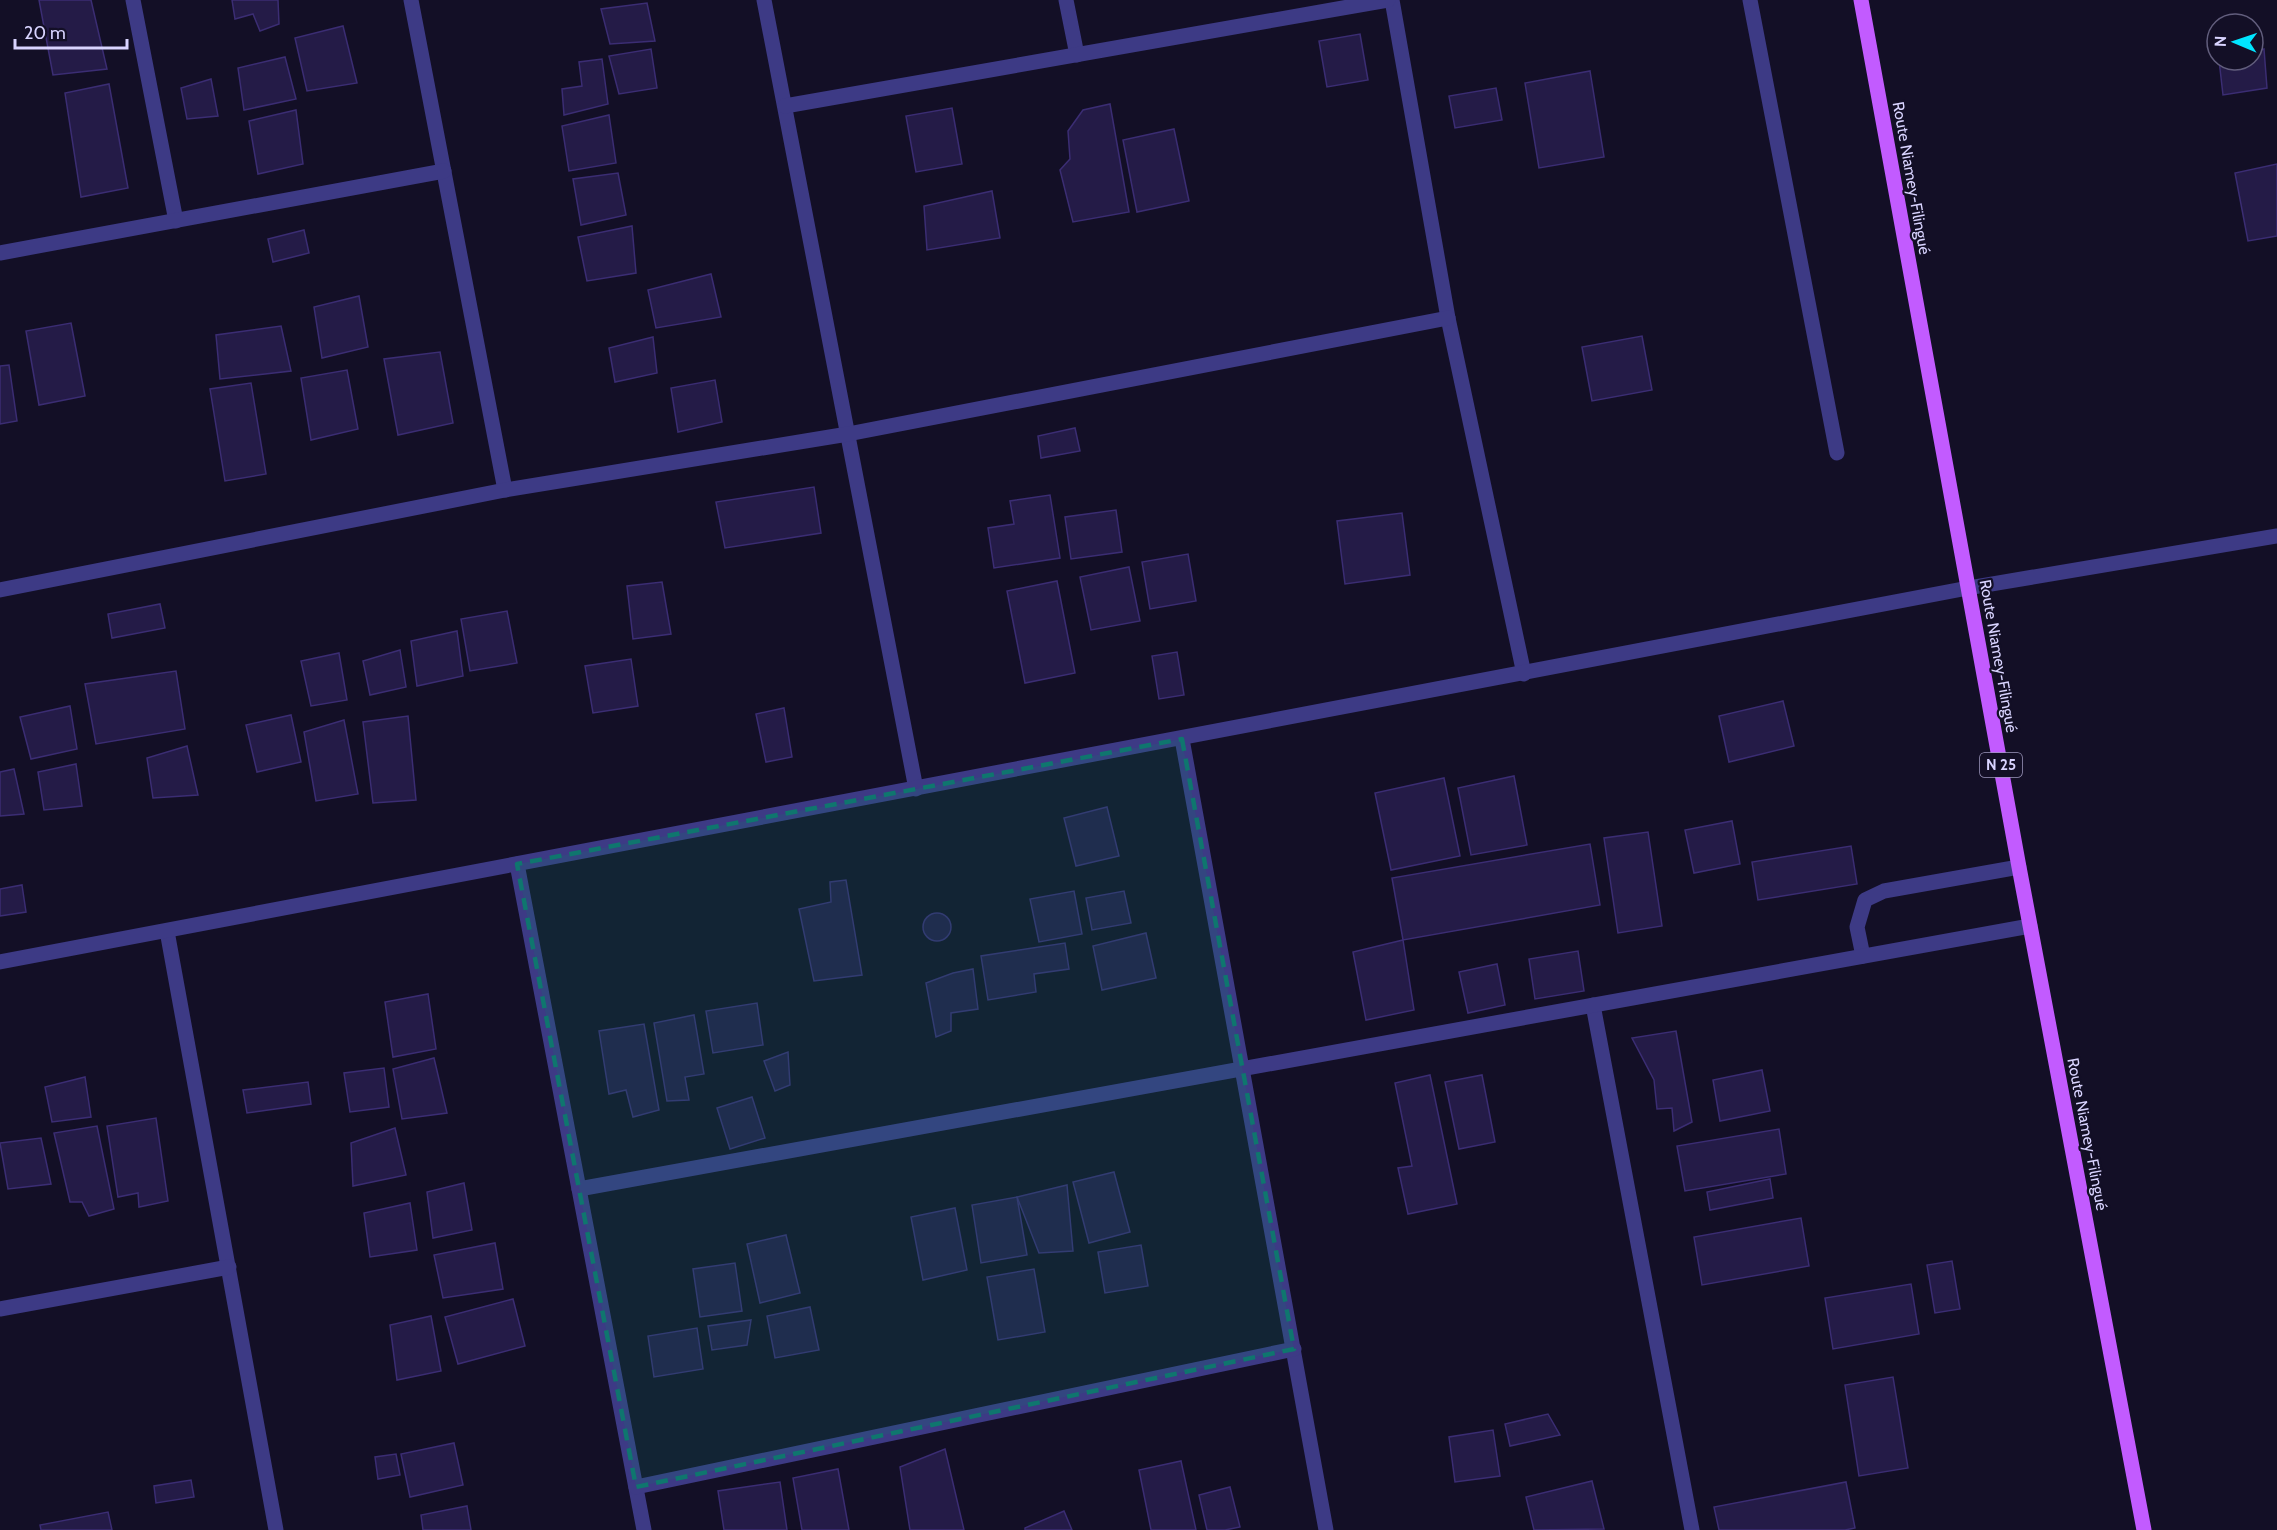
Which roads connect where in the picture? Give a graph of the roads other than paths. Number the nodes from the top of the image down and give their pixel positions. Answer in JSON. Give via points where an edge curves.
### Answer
{"nodes":[{"id":1,"x":134,"y":0,"type":"edge"},
{"id":2,"x":411,"y":0,"type":"edge"},
{"id":3,"x":764,"y":0,"type":"edge"},
{"id":4,"x":1066,"y":0,"type":"edge"},
{"id":5,"x":1390,"y":0,"type":"edge"},
{"id":6,"x":1750,"y":0,"type":"edge"},
{"id":7,"x":1861,"y":0,"type":"edge"},
{"id":8,"x":1077,"y":54,"type":"junction"},
{"id":9,"x":785,"y":106,"type":"junction"},
{"id":10,"x":444,"y":171,"type":"junction"},
{"id":11,"x":176,"y":221,"type":"junction"},
{"id":12,"x":0,"y":253,"type":"edge"},
{"id":13,"x":1448,"y":318,"type":"junction"},
{"id":14,"x":848,"y":434,"type":"junction"},
{"id":15,"x":1837,"y":453,"type":"dead end"},
{"id":16,"x":506,"y":490,"type":"junction"},
{"id":17,"x":2277,"y":536,"type":"edge"},
{"id":18,"x":1968,"y":588,"type":"junction"},
{"id":19,"x":0,"y":590,"type":"edge"},
{"id":20,"x":1524,"y":674,"type":"junction"},
{"id":21,"x":1182,"y":739,"type":"junction"},
{"id":22,"x":916,"y":789,"type":"junction"},
{"id":23,"x":517,"y":864,"type":"junction"},
{"id":24,"x":2019,"y":867,"type":"junction"},
{"id":25,"x":2030,"y":927,"type":"junction"},
{"id":26,"x":167,"y":931,"type":"junction"},
{"id":27,"x":1863,"y":956,"type":"junction"},
{"id":28,"x":0,"y":962,"type":"edge"},
{"id":29,"x":1593,"y":1005,"type":"junction"},
{"id":30,"x":1242,"y":1069,"type":"junction"},
{"id":31,"x":579,"y":1189,"type":"junction"},
{"id":32,"x":229,"y":1268,"type":"junction"},
{"id":33,"x":0,"y":1309,"type":"edge"},
{"id":34,"x":1294,"y":1350,"type":"junction"},
{"id":35,"x":636,"y":1487,"type":"junction"},
{"id":36,"x":276,"y":1530,"type":"edge"},
{"id":37,"x":644,"y":1530,"type":"edge"},
{"id":38,"x":1326,"y":1530,"type":"edge"},
{"id":39,"x":1692,"y":1530,"type":"edge"},
{"id":40,"x":2144,"y":1530,"type":"edge"}],
"edges":[{"from":1,"to":11,"type":"street"},
{"from":2,"to":10,"type":"street"},
{"from":3,"to":9,"type":"street"},
{"from":4,"to":8,"type":"street"},
{"from":5,"to":8,"type":"street"},
{"from":5,"to":13,"type":"street"},
{"from":6,"to":15,"type":"street"},
{"from":7,"to":18,"type":"main road","name":"Route Niamey-Filingué","number":"N 25"},
{"from":8,"to":9,"type":"street"},
{"from":9,"to":14,"type":"street"},
{"from":10,"to":11,"type":"street"},
{"from":10,"to":16,"type":"street"},
{"from":11,"to":12,"type":"street"},
{"from":13,"to":14,"type":"street"},
{"from":13,"to":20,"type":"street"},
{"from":14,"to":16,"type":"street"},
{"from":14,"to":22,"type":"street"},
{"from":16,"to":19,"type":"street"},
{"from":17,"to":18,"type":"street"},
{"from":18,"to":20,"type":"street"},
{"from":18,"to":24,"type":"main road","name":"Route Niamey-Filingué","number":"N 25"},
{"from":20,"to":21,"type":"street"},
{"from":21,"to":22,"type":"street"},
{"from":21,"to":30,"type":"street"},
{"from":22,"to":23,"type":"street"},
{"from":23,"to":26,"type":"street"},
{"from":23,"to":31,"type":"street"},
{"from":24,"to":25,"type":"main road","name":"Route Niamey-Filingué","number":"N 25"},
{"from":24,"to":27,"type":"street","via":[[1884,891],[1864,900],[1857,927]]},
{"from":25,"to":27,"type":"street"},
{"from":25,"to":40,"type":"main road","name":"Route Niamey-Filingué","number":"N 25"},
{"from":26,"to":28,"type":"street"},
{"from":26,"to":32,"type":"street"},
{"from":27,"to":29,"type":"street"},
{"from":29,"to":30,"type":"street"},
{"from":29,"to":39,"type":"street"},
{"from":30,"to":31,"type":"street"},
{"from":30,"to":34,"type":"street"},
{"from":31,"to":35,"type":"street"},
{"from":32,"to":33,"type":"street"},
{"from":32,"to":36,"type":"street"},
{"from":34,"to":35,"type":"street"},
{"from":34,"to":38,"type":"street"},
{"from":35,"to":37,"type":"street"}]}
